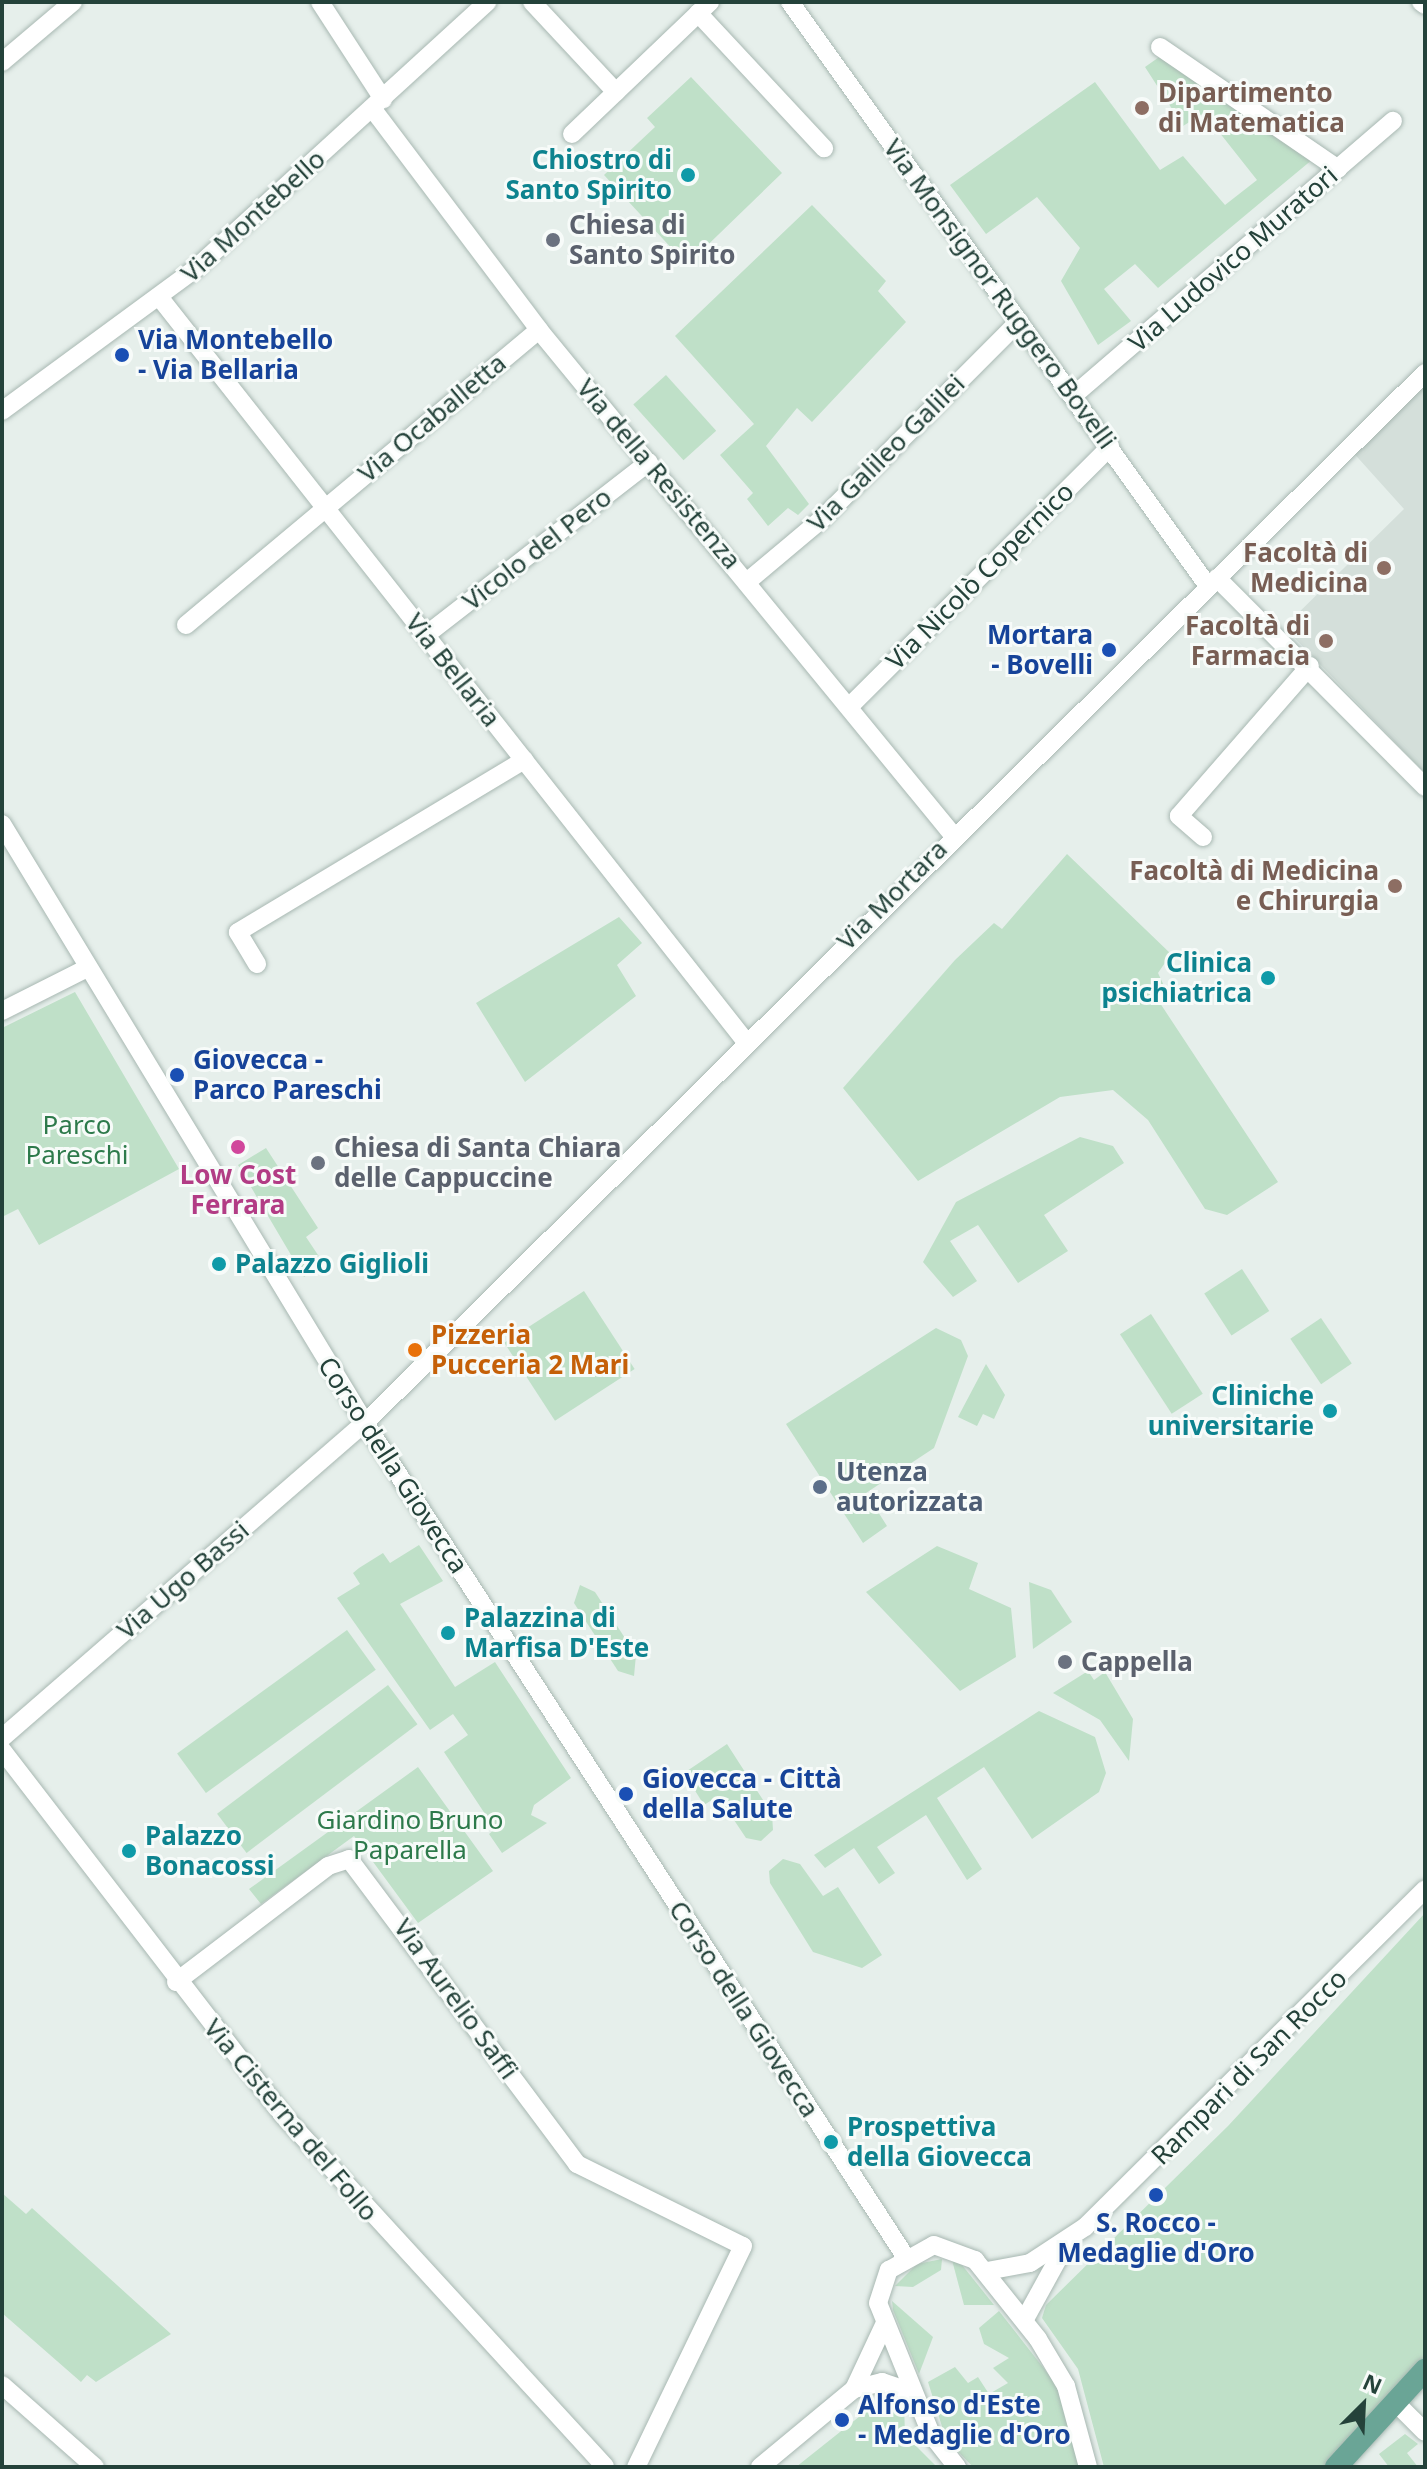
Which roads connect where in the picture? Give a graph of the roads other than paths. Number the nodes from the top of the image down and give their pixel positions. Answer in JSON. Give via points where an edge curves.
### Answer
{"nodes":[{"id":1,"x":73,"y":2,"type":"edge"},
{"id":2,"x":320,"y":2,"type":"edge"},
{"id":3,"x":487,"y":2,"type":"edge"},
{"id":4,"x":532,"y":2,"type":"edge"},
{"id":5,"x":790,"y":2,"type":"edge"},
{"id":6,"x":704,"y":7,"type":"edge"},
{"id":7,"x":1160,"y":47,"type":"dead end"},
{"id":8,"x":2,"y":62,"type":"edge"},
{"id":9,"x":616,"y":92,"type":"junction"},
{"id":10,"x":377,"y":104,"type":"junction"},
{"id":11,"x":1393,"y":121,"type":"dead end"},
{"id":12,"x":572,"y":134,"type":"dead end"},
{"id":13,"x":824,"y":148,"type":"dead end"},
{"id":14,"x":1338,"y":169,"type":"junction"},
{"id":15,"x":160,"y":298,"type":"junction"},
{"id":16,"x":1019,"y":321,"type":"junction"},
{"id":17,"x":539,"y":330,"type":"junction"},
{"id":18,"x":1425,"y":373,"type":"edge"},
{"id":19,"x":1073,"y":396,"type":"junction"},
{"id":20,"x":2,"y":411,"type":"edge"},
{"id":21,"x":1110,"y":447,"type":"junction"},
{"id":22,"x":649,"y":462,"type":"junction"},
{"id":23,"x":325,"y":507,"type":"junction"},
{"id":24,"x":748,"y":581,"type":"junction"},
{"id":25,"x":1212,"y":582,"type":"junction"},
{"id":26,"x":186,"y":625,"type":"dead end"},
{"id":27,"x":426,"y":635,"type":"junction"},
{"id":28,"x":1310,"y":666,"type":"junction"},
{"id":29,"x":851,"y":705,"type":"junction"},
{"id":30,"x":524,"y":760,"type":"junction"},
{"id":31,"x":1425,"y":787,"type":"edge"},
{"id":32,"x":2,"y":824,"type":"edge"},
{"id":33,"x":953,"y":835,"type":"junction"},
{"id":34,"x":1203,"y":837,"type":"dead end"},
{"id":35,"x":257,"y":964,"type":"dead end"},
{"id":36,"x":87,"y":968,"type":"junction"},
{"id":37,"x":2,"y":1011,"type":"edge"},
{"id":38,"x":746,"y":1042,"type":"junction"},
{"id":39,"x":365,"y":1423,"type":"junction"},
{"id":40,"x":2,"y":1738,"type":"edge"},
{"id":41,"x":2,"y":1750,"type":"edge"},
{"id":42,"x":1425,"y":1889,"type":"edge"},
{"id":43,"x":176,"y":1982,"type":"junction"},
{"id":44,"x":1069,"y":2242,"type":"junction"},
{"id":45,"x":905,"y":2256,"type":"junction"},
{"id":46,"x":987,"y":2271,"type":"junction"},
{"id":47,"x":1025,"y":2319,"type":"junction"},
{"id":48,"x":884,"y":2325,"type":"junction"},
{"id":49,"x":1425,"y":2370,"type":"edge"},
{"id":50,"x":2,"y":2385,"type":"edge"},
{"id":51,"x":854,"y":2389,"type":"junction"},
{"id":52,"x":911,"y":2392,"type":"junction"},
{"id":53,"x":1395,"y":2402,"type":"junction"},
{"id":54,"x":1425,"y":2432,"type":"edge"},
{"id":55,"x":77,"y":2452,"type":"junction"},
{"id":56,"x":65,"y":2467,"type":"edge"},
{"id":57,"x":95,"y":2467,"type":"edge"},
{"id":58,"x":605,"y":2467,"type":"edge"},
{"id":59,"x":636,"y":2467,"type":"edge"},
{"id":60,"x":760,"y":2467,"type":"edge"},
{"id":61,"x":957,"y":2467,"type":"edge"},
{"id":62,"x":1088,"y":2467,"type":"edge"},
{"id":63,"x":1336,"y":2467,"type":"edge"}],
"edges":[{"from":1,"to":8,"type":"street"},
{"from":2,"to":10,"type":"street","name":"Via della Resistenza"},
{"from":3,"to":10,"type":"street","name":"Via Montebello"},
{"from":4,"to":9,"type":"street"},
{"from":5,"to":16,"type":"street","name":"Via Monsignor Ruggero Bovelli"},
{"from":6,"to":9,"type":"street"},
{"from":6,"to":13,"type":"street"},
{"from":7,"to":14,"type":"street"},
{"from":9,"to":12,"type":"street"},
{"from":10,"to":15,"type":"street","name":"Via Montebello"},
{"from":10,"to":17,"type":"street","name":"Via della Resistenza"},
{"from":11,"to":14,"type":"street","name":"Via Ludovico Muratori"},
{"from":14,"to":19,"type":"street","name":"Via Ludovico Muratori"},
{"from":15,"to":20,"type":"street","name":"Via Montebello"},
{"from":15,"to":23,"type":"street","name":"Via Bellaria"},
{"from":16,"to":19,"type":"street","name":"Via Monsignor Ruggero Bovelli"},
{"from":16,"to":24,"type":"street","name":"Via Galileo Galilei","via":[[823,518]]},
{"from":17,"to":22,"type":"street","name":"Via della Resistenza"},
{"from":17,"to":23,"type":"street","name":"Via Ocaballetta"},
{"from":18,"to":25,"type":"street","name":"Via Mortara"},
{"from":19,"to":21,"type":"street","name":"Via Monsignor Ruggero Bovelli"},
{"from":21,"to":25,"type":"street","name":"Via Monsignor Ruggero Bovelli"},
{"from":21,"to":29,"type":"street","name":"Via Nicolò Copernico"},
{"from":22,"to":24,"type":"street","name":"Via della Resistenza"},
{"from":22,"to":27,"type":"street","name":"Vicolo del Pero"},
{"from":23,"to":26,"type":"street","name":"Via Ocaballetta"},
{"from":23,"to":27,"type":"street","name":"Via Bellaria"},
{"from":24,"to":29,"type":"street","name":"Via della Resistenza"},
{"from":25,"to":28,"type":"street","name":"Via Monsignor Ruggero Bovelli"},
{"from":25,"to":33,"type":"street","name":"Via Mortara"},
{"from":27,"to":30,"type":"street","name":"Via Bellaria"},
{"from":28,"to":31,"type":"street","name":"Via Monsignor Ruggero Bovelli"},
{"from":28,"to":34,"type":"street","via":[[1179,816]]},
{"from":29,"to":33,"type":"street","name":"Via della Resistenza"},
{"from":30,"to":35,"type":"street","via":[[238,932]]},
{"from":30,"to":38,"type":"street","name":"Via Bellaria"},
{"from":32,"to":36,"type":"street","name":"Corso della Giovecca"},
{"from":33,"to":38,"type":"street","name":"Via Mortara"},
{"from":36,"to":37,"type":"street"},
{"from":36,"to":39,"type":"street","name":"Corso della Giovecca"},
{"from":38,"to":39,"type":"street","name":"Via Mortara"},
{"from":39,"to":40,"type":"street","name":"Via Ugo Bassi"},
{"from":39,"to":45,"type":"street","name":"Corso della Giovecca"},
{"from":41,"to":43,"type":"street","name":"Via Cisterna del Follo"},
{"from":42,"to":44,"type":"street","name":"Rampari di San Rocco"},
{"from":43,"to":58,"type":"street","name":"Via Cisterna del Follo","via":[[333,2174]]},
{"from":43,"to":59,"type":"street","name":"Via Aurelio Saffi","via":[[328,1866],[349,1859],[577,2164],[743,2246]]},
{"from":44,"to":46,"type":"street","name":"Rampari di San Rocco","via":[[1012,2269]]},
{"from":44,"to":47,"type":"street","name":"Rampari di San Rocco"},
{"from":45,"to":46,"type":"street","via":[[924,2246],[951,2247]]},
{"from":45,"to":48,"type":"street","via":[[878,2291]]},
{"from":46,"to":47,"type":"street"},
{"from":47,"to":62,"type":"street","via":[[1066,2386]]},
{"from":48,"to":51,"type":"street"},
{"from":48,"to":52,"type":"street"},
{"from":49,"to":53,"type":"main road"},
{"from":50,"to":55,"type":"street"},
{"from":51,"to":52,"type":"street","via":[[882,2382]]},
{"from":51,"to":60,"type":"street"},
{"from":52,"to":61,"type":"street"},
{"from":53,"to":54,"type":"street"},
{"from":53,"to":63,"type":"main road"},
{"from":55,"to":56,"type":"street"},
{"from":55,"to":57,"type":"street"}]}
